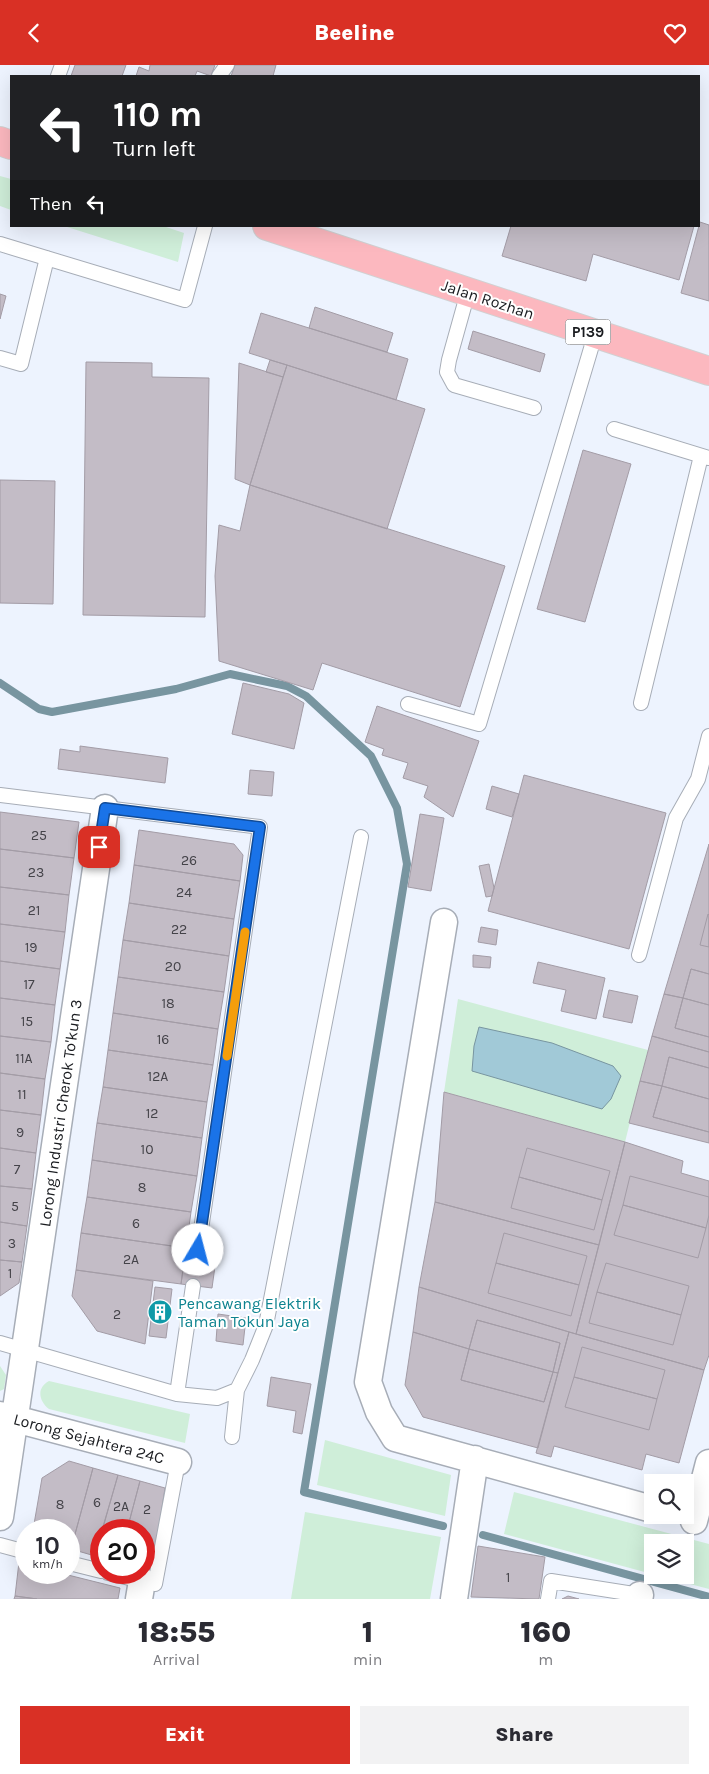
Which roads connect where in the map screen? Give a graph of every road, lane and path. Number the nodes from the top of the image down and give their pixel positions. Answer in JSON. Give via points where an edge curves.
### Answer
{"nodes":[{"id":1,"x":205,"y":227,"type":"edge"},
{"id":2,"x":270,"y":227,"type":"edge"},
{"id":3,"x":0,"y":244,"type":"edge"},
{"id":4,"x":46,"y":258,"type":"junction"},
{"id":5,"x":468,"y":292,"type":"junction"},
{"id":6,"x":596,"y":335,"type":"junction"},
{"id":7,"x":0,"y":358,"type":"edge"},
{"id":8,"x":709,"y":371,"type":"edge"},
{"id":9,"x":534,"y":408,"type":"dead end"},
{"id":10,"x":614,"y":429,"type":"dead end"},
{"id":11,"x":705,"y":457,"type":"edge"},
{"id":12,"x":640,"y":703,"type":"dead end"},
{"id":13,"x":408,"y":704,"type":"dead end"},
{"id":14,"x":709,"y":736,"type":"edge"},
{"id":15,"x":0,"y":795,"type":"edge"},
{"id":16,"x":105,"y":808,"type":"junction"},
{"id":17,"x":360,"y":837,"type":"dead end"},
{"id":18,"x":444,"y":922,"type":"dead end"},
{"id":19,"x":639,"y":955,"type":"dead end"},
{"id":20,"x":198,"y":1250,"type":"dead end"},
{"id":21,"x":193,"y":1286,"type":"dead end"},
{"id":22,"x":0,"y":1343,"type":"edge"},
{"id":23,"x":25,"y":1350,"type":"junction"},
{"id":24,"x":237,"y":1390,"type":"junction"},
{"id":25,"x":177,"y":1394,"type":"junction"},
{"id":26,"x":7,"y":1417,"type":"edge"},
{"id":27,"x":232,"y":1437,"type":"dead end"},
{"id":28,"x":475,"y":1459,"type":"junction"},
{"id":29,"x":178,"y":1462,"type":"joint"},
{"id":30,"x":709,"y":1463,"type":"edge"},
{"id":31,"x":644,"y":1507,"type":"edge"},
{"id":32,"x":694,"y":1513,"type":"edge"},
{"id":33,"x":0,"y":1517,"type":"edge"},
{"id":34,"x":0,"y":1545,"type":"edge"},
{"id":35,"x":15,"y":1549,"type":"edge"},
{"id":36,"x":129,"y":1584,"type":"edge"},
{"id":37,"x":141,"y":1590,"type":"edge"},
{"id":38,"x":639,"y":1597,"type":"edge"},
{"id":39,"x":454,"y":1599,"type":"edge"},
{"id":40,"x":548,"y":1599,"type":"edge"}],
"edges":[{"from":1,"to":4,"type":"lane","via":[[185,300]]},
{"from":2,"to":5,"type":"main road","name":"Jalan Rozhan","number":"P139"},
{"from":3,"to":4,"type":"lane"},
{"from":4,"to":7,"type":"lane","via":[[21,364]]},
{"from":5,"to":6,"type":"main road","name":"Jalan Rozhan","number":"P139"},
{"from":5,"to":9,"type":"lane","via":[[449,360],[447,372],[450,379],[454,385]]},
{"from":6,"to":8,"type":"main road","name":"Jalan Rozhan","number":"P139"},
{"from":6,"to":13,"type":"lane","via":[[479,724]]},
{"from":10,"to":11,"type":"lane"},
{"from":11,"to":12,"type":"lane"},
{"from":14,"to":19,"type":"lane","via":[[698,779],[676,818]]},
{"from":15,"to":16,"type":"lane"},
{"from":16,"to":20,"type":"lane","via":[[260,827]]},
{"from":16,"to":23,"type":"street","name":"Lorong Industri Cherok To'kun 3"},
{"from":17,"to":24,"type":"lane","via":[[266,1325]]},
{"from":18,"to":28,"type":"street","via":[[368,1382],[379,1412],[395,1438]]},
{"from":21,"to":25,"type":"lane"},
{"from":22,"to":23,"type":"lane"},
{"from":23,"to":25,"type":"lane"},
{"from":23,"to":26,"type":"street","name":"Lorong Industri Cherok To'kun 3"},
{"from":24,"to":25,"type":"lane","via":[[217,1398]]},
{"from":24,"to":27,"type":"lane"},
{"from":26,"to":29,"type":"street","name":"Lorong Sejahtera 24C"},
{"from":26,"to":33,"type":"street","name":"Lorong Industri Cherok To'kun 3"},
{"from":28,"to":31,"type":"street"},
{"from":28,"to":39,"type":"street"},
{"from":29,"to":37,"type":"lane","via":[[155,1584]]},
{"from":30,"to":32,"type":"street"},
{"from":34,"to":35,"type":"lane"},
{"from":36,"to":37,"type":"lane"},
{"from":38,"to":40,"type":"lane","via":[[551,1581]]}]}
